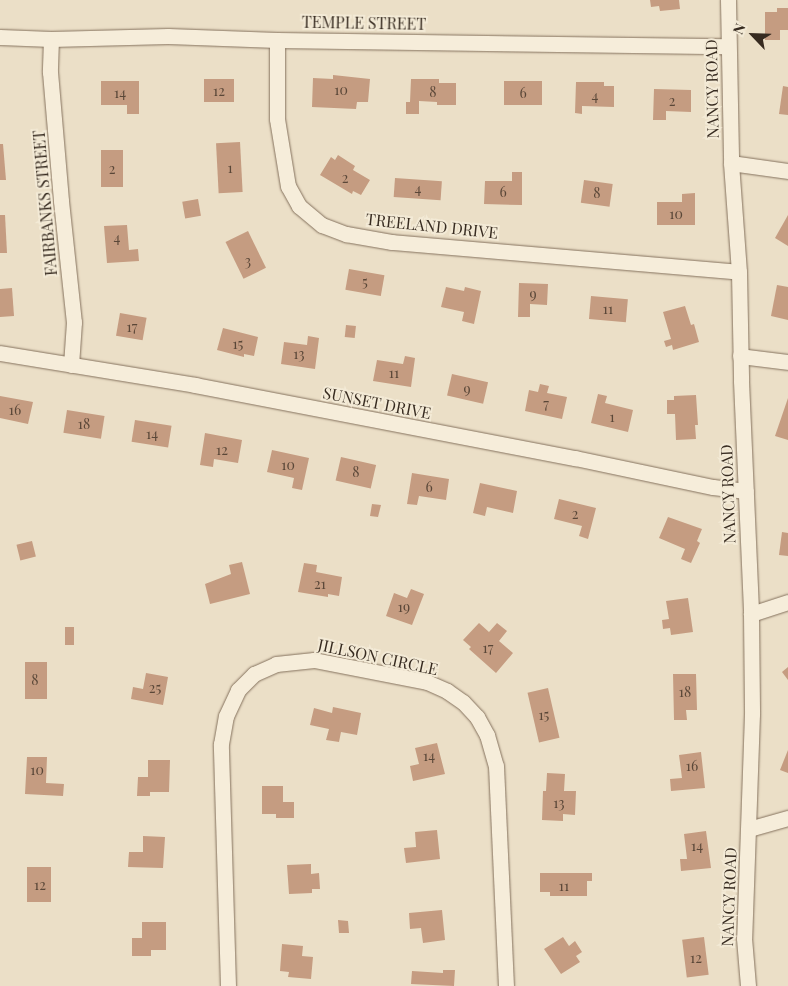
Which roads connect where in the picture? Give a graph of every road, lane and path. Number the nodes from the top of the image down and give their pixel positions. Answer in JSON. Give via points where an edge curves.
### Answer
{"nodes":[{"id":1,"x":728,"y":0,"type":"edge"},
{"id":2,"x":0,"y":37,"type":"edge"},
{"id":3,"x":51,"y":39,"type":"junction"},
{"id":4,"x":277,"y":40,"type":"junction"},
{"id":5,"x":727,"y":46,"type":"junction"},
{"id":6,"x":731,"y":163,"type":"junction"},
{"id":7,"x":788,"y":171,"type":"edge"},
{"id":8,"x":739,"y":272,"type":"junction"},
{"id":9,"x":0,"y":353,"type":"edge"},
{"id":10,"x":740,"y":356,"type":"junction"},
{"id":11,"x":788,"y":362,"type":"edge"},
{"id":12,"x":71,"y":365,"type":"junction"},
{"id":13,"x":746,"y":490,"type":"junction"},
{"id":14,"x":788,"y":602,"type":"edge"},
{"id":15,"x":751,"y":614,"type":"junction"},
{"id":16,"x":788,"y":818,"type":"edge"},
{"id":17,"x":749,"y":829,"type":"junction"},
{"id":18,"x":228,"y":986,"type":"edge"},
{"id":19,"x":506,"y":986,"type":"edge"},
{"id":20,"x":748,"y":986,"type":"edge"}],
"edges":[{"from":1,"to":5,"type":"street","name":"NANCY ROAD"},
{"from":2,"to":3,"type":"street","name":"TEMPLE STREET"},
{"from":3,"to":4,"type":"street","name":"TEMPLE STREET","via":[[168,36]]},
{"from":3,"to":12,"type":"street","name":"FAIRBANKS STREET","via":[[50,72],[58,171],[74,322]]},
{"from":4,"to":5,"type":"street","name":"TEMPLE STREET"},
{"from":4,"to":8,"type":"street","name":"TREELAND DRIVE","via":[[277,119],[288,186],[299,206],[322,225],[346,234],[392,242]]},
{"from":5,"to":6,"type":"street","name":"NANCY ROAD"},
{"from":6,"to":7,"type":"street"},
{"from":6,"to":8,"type":"street","name":"NANCY ROAD"},
{"from":8,"to":10,"type":"street","name":"NANCY ROAD"},
{"from":9,"to":12,"type":"street","name":"SUNSET DRIVE"},
{"from":10,"to":11,"type":"street"},
{"from":10,"to":13,"type":"street","name":"NANCY ROAD"},
{"from":12,"to":13,"type":"street","name":"SUNSET DRIVE","via":[[575,458],[713,487]]},
{"from":13,"to":15,"type":"street","name":"NANCY ROAD"},
{"from":14,"to":15,"type":"street"},
{"from":15,"to":17,"type":"street","name":"NANCY ROAD"},
{"from":16,"to":17,"type":"street"},
{"from":17,"to":20,"type":"street","name":"NANCY ROAD","via":[[744,938]]},
{"from":18,"to":19,"type":"street","name":"JILLSON CIRCLE","via":[[220,744],[226,716],[238,690],[254,674],[276,664],[314,660],[426,682],[458,698],[477,717],[487,735],[496,766]]}]}
